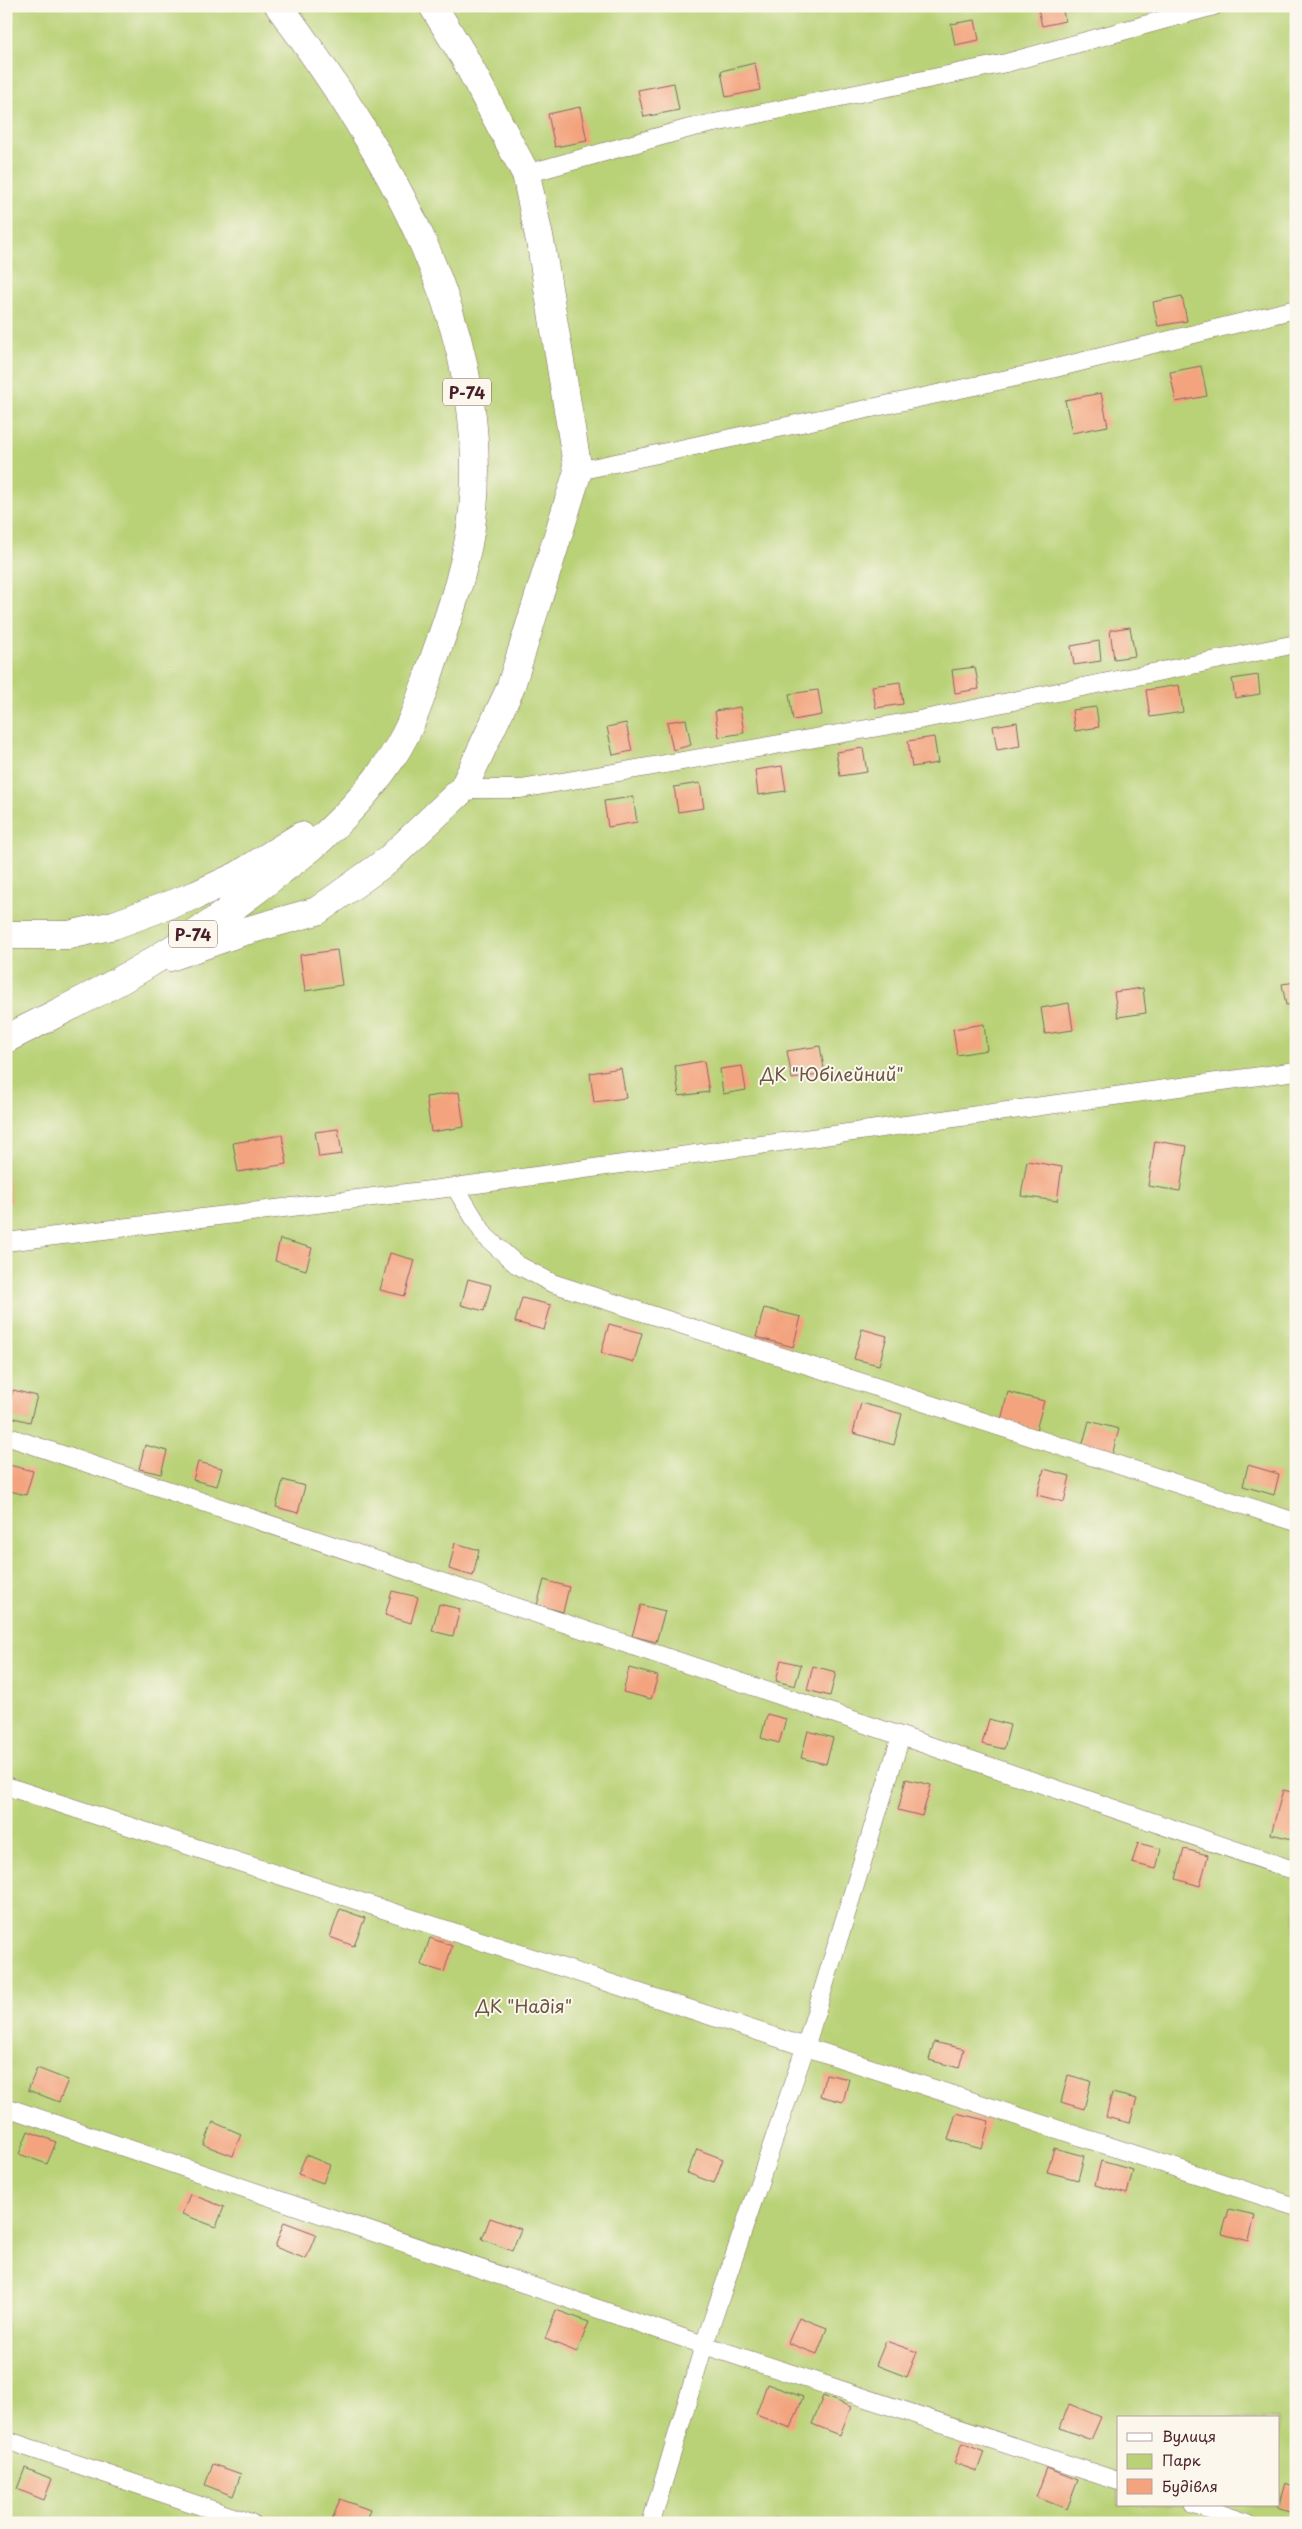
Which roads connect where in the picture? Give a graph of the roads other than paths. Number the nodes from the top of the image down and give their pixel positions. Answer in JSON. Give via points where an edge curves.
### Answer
{"nodes":[{"id":1,"x":279,"y":6,"type":"edge"},
{"id":2,"x":433,"y":6,"type":"edge"},
{"id":3,"x":1214,"y":6,"type":"edge"},
{"id":4,"x":526,"y":174,"type":"junction"},
{"id":5,"x":1296,"y":309,"type":"edge"},
{"id":6,"x":578,"y":471,"type":"junction"},
{"id":7,"x":1296,"y":644,"type":"edge"},
{"id":8,"x":464,"y":789,"type":"junction"},
{"id":9,"x":359,"y":799,"type":"junction"},
{"id":10,"x":6,"y":935,"type":"edge"},
{"id":11,"x":149,"y":964,"type":"junction"},
{"id":12,"x":6,"y":1038,"type":"edge"},
{"id":13,"x":1296,"y":1071,"type":"edge"},
{"id":14,"x":455,"y":1187,"type":"junction"},
{"id":15,"x":6,"y":1242,"type":"edge"},
{"id":16,"x":6,"y":1436,"type":"edge"},
{"id":17,"x":1296,"y":1522,"type":"edge"},
{"id":18,"x":901,"y":1736,"type":"junction"},
{"id":19,"x":6,"y":1786,"type":"edge"},
{"id":20,"x":1296,"y":1871,"type":"edge"},
{"id":21,"x":805,"y":2048,"type":"junction"},
{"id":22,"x":6,"y":2107,"type":"edge"},
{"id":23,"x":1296,"y":2207,"type":"edge"},
{"id":24,"x":704,"y":2346,"type":"junction"},
{"id":25,"x":6,"y":2440,"type":"edge"},
{"id":26,"x":1117,"y":2481,"type":"edge"},
{"id":27,"x":1197,"y":2506,"type":"edge"},
{"id":28,"x":251,"y":2523,"type":"edge"},
{"id":29,"x":651,"y":2523,"type":"edge"},
{"id":30,"x":1248,"y":2523,"type":"edge"}],
"edges":[{"from":1,"to":9,"type":"main road","number":"Р-74","via":[[387,168],[432,260],[464,362],[471,419],[475,469],[472,512],[466,557],[448,619],[405,735]]},
{"from":2,"to":4,"type":"main road"},
{"from":3,"to":4,"type":"lane","via":[[1006,63],[690,128]]},
{"from":4,"to":6,"type":"main road"},
{"from":5,"to":6,"type":"lane","via":[[1035,373]]},
{"from":6,"to":8,"type":"main road","via":[[510,690]]},
{"from":7,"to":8,"type":"lane","via":[[919,720],[531,788]]},
{"from":8,"to":11,"type":"main road","via":[[387,861],[317,911],[238,933]]},
{"from":9,"to":10,"type":"main road","via":[[237,876],[160,909],[69,936]]},
{"from":9,"to":11,"type":"main road","number":"Р-74","via":[[323,838],[275,876]]},
{"from":11,"to":12,"type":"main road","number":"Р-74"},
{"from":13,"to":14,"type":"lane"},
{"from":14,"to":15,"type":"lane"},
{"from":14,"to":17,"type":"lane","via":[[485,1236],[516,1264],[552,1283]]},
{"from":16,"to":18,"type":"lane"},
{"from":18,"to":20,"type":"lane"},
{"from":18,"to":21,"type":"lane"},
{"from":19,"to":21,"type":"lane"},
{"from":21,"to":23,"type":"lane"},
{"from":21,"to":24,"type":"lane"},
{"from":22,"to":24,"type":"lane"},
{"from":24,"to":26,"type":"lane"},
{"from":24,"to":29,"type":"lane"},
{"from":25,"to":28,"type":"lane"},
{"from":27,"to":30,"type":"lane"}]}
